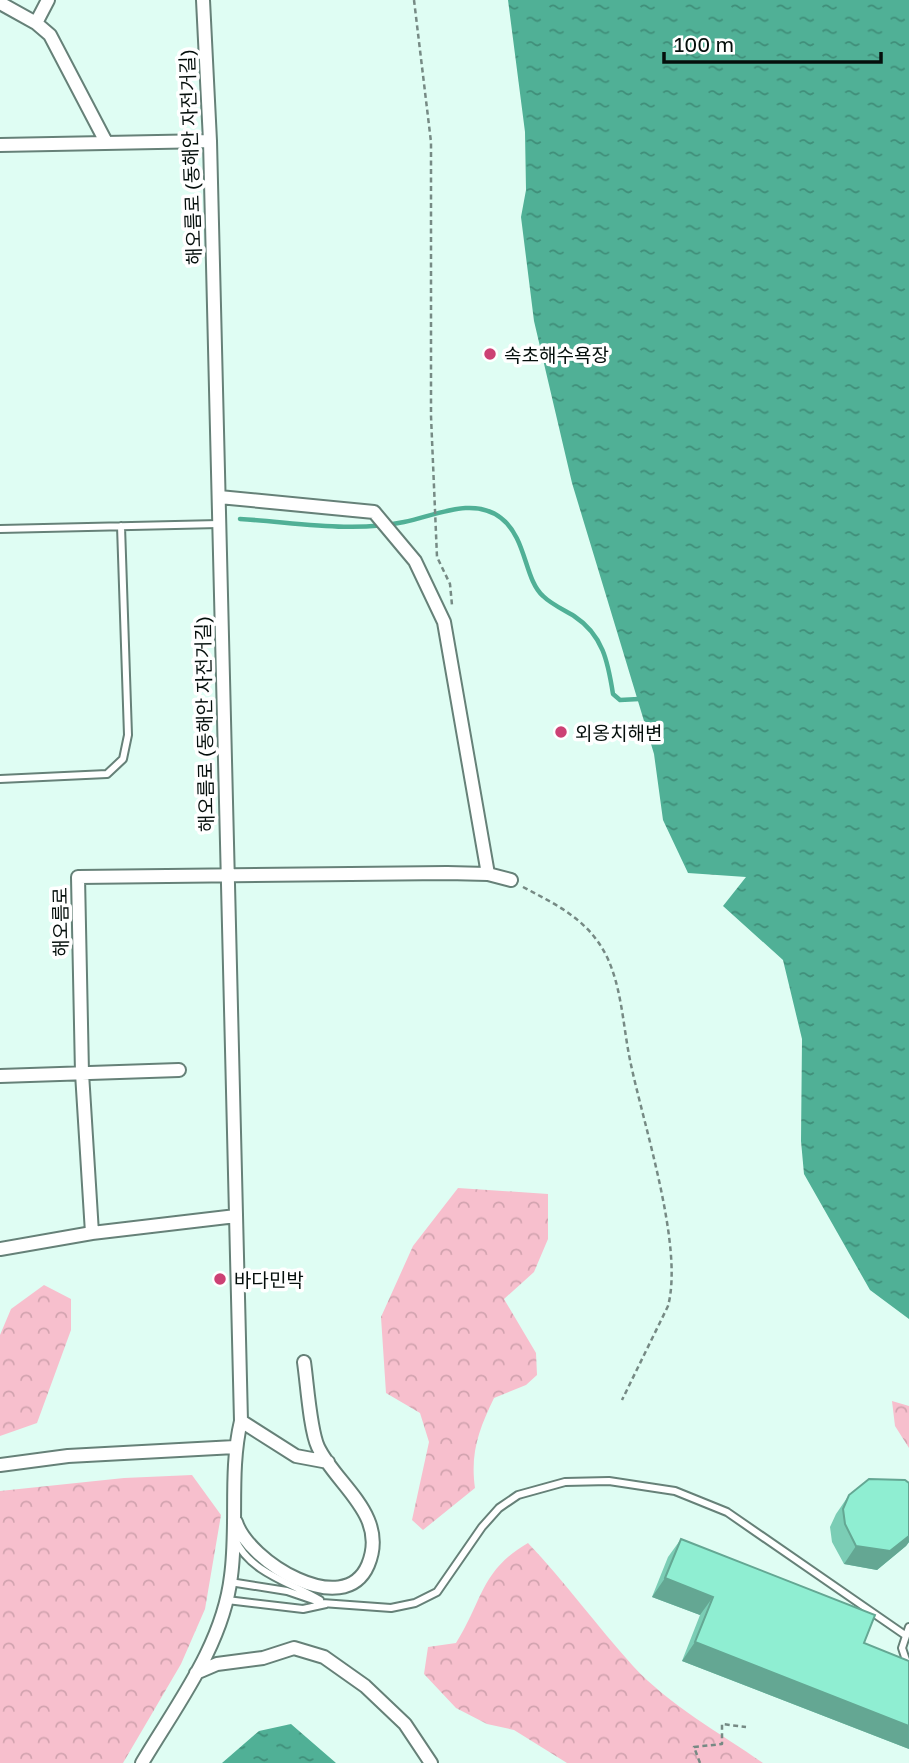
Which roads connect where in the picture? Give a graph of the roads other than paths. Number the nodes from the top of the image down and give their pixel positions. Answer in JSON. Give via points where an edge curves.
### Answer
{"nodes":[{"id":1,"x":48,"y":0,"type":"edge"},
{"id":2,"x":203,"y":0,"type":"edge"},
{"id":3,"x":1,"y":2,"type":"edge"},
{"id":4,"x":36,"y":23,"type":"junction"},
{"id":5,"x":210,"y":141,"type":"junction"},
{"id":6,"x":106,"y":142,"type":"junction"},
{"id":7,"x":0,"y":145,"type":"edge"},
{"id":8,"x":219,"y":497,"type":"junction"},
{"id":9,"x":219,"y":524,"type":"junction"},
{"id":10,"x":121,"y":526,"type":"junction"},
{"id":11,"x":0,"y":529,"type":"edge"},
{"id":12,"x":0,"y":779,"type":"edge"},
{"id":13,"x":226,"y":874,"type":"junction"},
{"id":14,"x":488,"y":874,"type":"junction"},
{"id":15,"x":511,"y":880,"type":"road end"},
{"id":16,"x":179,"y":1070,"type":"dead end"},
{"id":17,"x":82,"y":1073,"type":"junction"},
{"id":18,"x":0,"y":1076,"type":"edge"},
{"id":19,"x":236,"y":1216,"type":"junction"},
{"id":20,"x":92,"y":1233,"type":"junction"},
{"id":21,"x":0,"y":1249,"type":"edge"},
{"id":22,"x":304,"y":1362,"type":"dead end"},
{"id":23,"x":241,"y":1422,"type":"junction"},
{"id":24,"x":235,"y":1447,"type":"junction"},
{"id":25,"x":328,"y":1462,"type":"junction"},
{"id":26,"x":0,"y":1465,"type":"edge"},
{"id":27,"x":234,"y":1517,"type":"junction"},
{"id":28,"x":234,"y":1532,"type":"junction"},
{"id":29,"x":230,"y":1582,"type":"junction"},
{"id":30,"x":227,"y":1600,"type":"junction"},
{"id":31,"x":328,"y":1604,"type":"junction"},
{"id":32,"x":909,"y":1627,"type":"edge"},
{"id":33,"x":905,"y":1635,"type":"junction"},
{"id":34,"x":909,"y":1669,"type":"edge"},
{"id":35,"x":195,"y":1673,"type":"junction"},
{"id":36,"x":142,"y":1763,"type":"edge"},
{"id":37,"x":431,"y":1763,"type":"edge"}],
"edges":[{"from":1,"to":4,"type":"street"},
{"from":2,"to":5,"type":"street","name":"해오름로 (동해안 자전거길)"},
{"from":3,"to":4,"type":"street"},
{"from":4,"to":6,"type":"street","via":[[62,54]]},
{"from":5,"to":6,"type":"street"},
{"from":5,"to":8,"type":"street","name":"해오름로 (동해안 자전거길)"},
{"from":6,"to":7,"type":"street"},
{"from":8,"to":9,"type":"street","name":"해오름로 (동해안 자전거길)"},
{"from":8,"to":14,"type":"street","via":[[374,512],[415,561],[444,622]]},
{"from":9,"to":10,"type":"lane"},
{"from":9,"to":13,"type":"street","name":"해오름로 (동해안 자전거길)"},
{"from":10,"to":11,"type":"lane"},
{"from":10,"to":12,"type":"lane","via":[[128,735],[123,759],[107,774]]},
{"from":13,"to":14,"type":"street"},
{"from":13,"to":17,"type":"street","name":"해오름로","via":[[78,877]]},
{"from":13,"to":19,"type":"street","name":"해오름로 (동해안 자전거길)"},
{"from":14,"to":15,"type":"street"},
{"from":16,"to":17,"type":"street"},
{"from":17,"to":18,"type":"street"},
{"from":17,"to":20,"type":"street"},
{"from":19,"to":20,"type":"street"},
{"from":19,"to":23,"type":"street","name":"해오름로 (동해안 자전거길)"},
{"from":20,"to":21,"type":"street"},
{"from":22,"to":25,"type":"street","via":[[317,1446]]},
{"from":23,"to":24,"type":"street","name":"해오름로 (동해안 자전거길)"},
{"from":23,"to":25,"type":"street","via":[[296,1456]]},
{"from":24,"to":26,"type":"street"},
{"from":24,"to":27,"type":"street","name":"해오름로 (동해안 자전거길)"},
{"from":25,"to":27,"type":"street","via":[[362,1505],[371,1550],[359,1578],[340,1587],[317,1586],[282,1571],[244,1541]]},
{"from":27,"to":28,"type":"street","name":"해오름로 (동해안 자전거길)"},
{"from":28,"to":29,"type":"street","name":"해오름로 (동해안 자전거길)"},
{"from":28,"to":31,"type":"lane","via":[[239,1547],[254,1563]]},
{"from":29,"to":30,"type":"street","name":"해오름로 (동해안 자전거길)"},
{"from":29,"to":31,"type":"lane","via":[[284,1590]]},
{"from":30,"to":31,"type":"lane","via":[[303,1609]]},
{"from":30,"to":35,"type":"street","name":"해오름로 (동해안 자전거길)","via":[[213,1642]]},
{"from":31,"to":33,"type":"lane","via":[[391,1608],[415,1603],[437,1592],[482,1527],[518,1495],[565,1482],[609,1481],[675,1491],[727,1512]]},
{"from":32,"to":33,"type":"lane"},
{"from":33,"to":34,"type":"lane","via":[[902,1648]]},
{"from":35,"to":36,"type":"street","name":"해오름로 (동해안 자전거길)"},
{"from":35,"to":37,"type":"street","via":[[216,1664],[263,1658],[294,1648],[324,1657],[365,1686],[405,1724]]}]}
